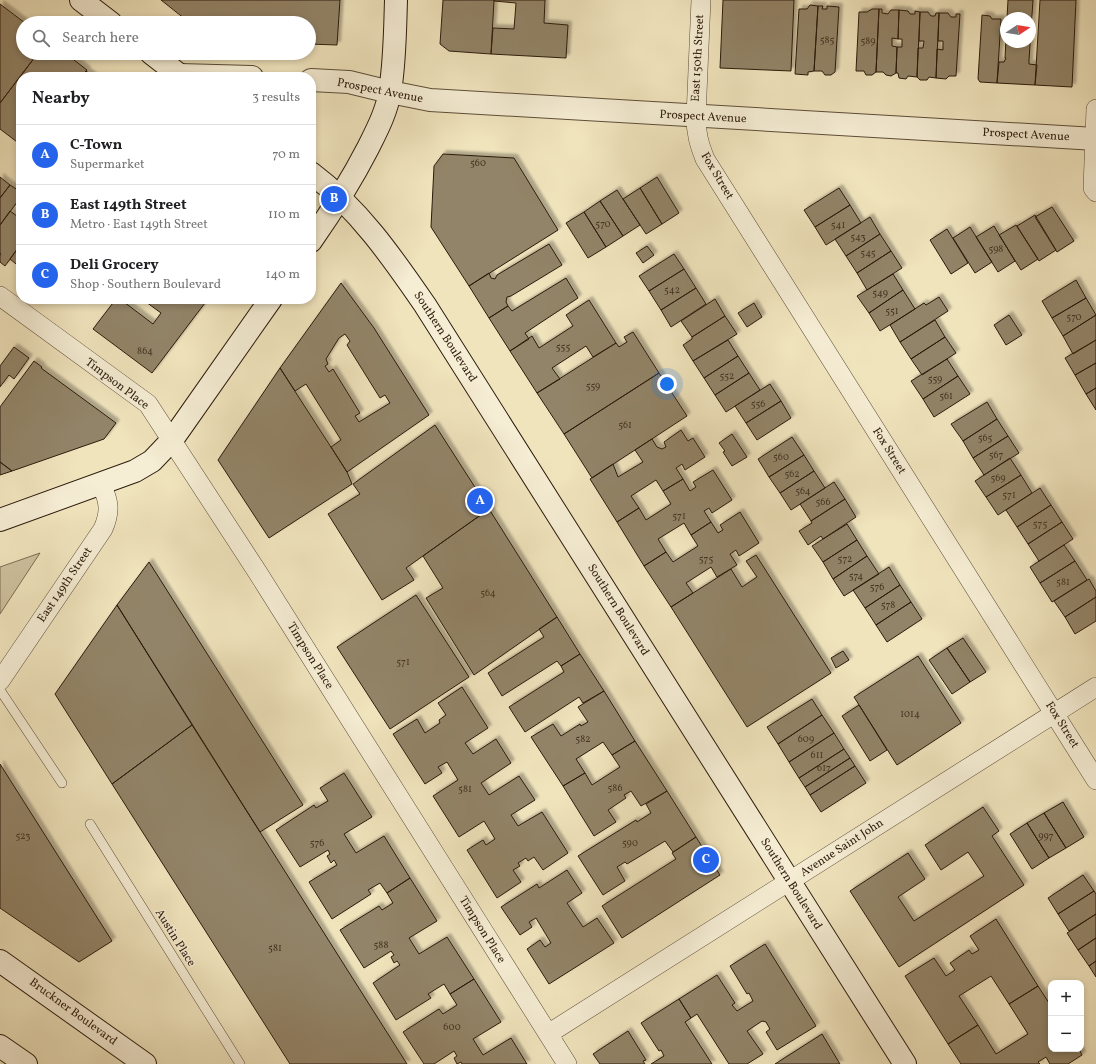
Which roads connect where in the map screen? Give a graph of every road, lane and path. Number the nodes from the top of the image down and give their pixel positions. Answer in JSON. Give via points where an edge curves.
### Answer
{"nodes":[{"id":1,"x":81,"y":0,"type":"edge"},
{"id":2,"x":396,"y":0,"type":"edge"},
{"id":3,"x":701,"y":0,"type":"edge"},
{"id":4,"x":102,"y":16,"type":"edge"},
{"id":5,"x":160,"y":60,"type":"edge"},
{"id":6,"x":176,"y":72,"type":"edge"},
{"id":7,"x":316,"y":80,"type":"edge"},
{"id":8,"x":390,"y":92,"type":"junction"},
{"id":9,"x":1096,"y":109,"type":"edge"},
{"id":10,"x":696,"y":117,"type":"junction"},
{"id":11,"x":1095,"y":139,"type":"edge"},
{"id":12,"x":316,"y":177,"type":"edge"},
{"id":13,"x":1096,"y":192,"type":"edge"},
{"id":14,"x":341,"y":198,"type":"junction"},
{"id":15,"x":316,"y":234,"type":"edge"},
{"id":16,"x":0,"y":296,"type":"edge"},
{"id":17,"x":267,"y":304,"type":"edge"},
{"id":18,"x":172,"y":440,"type":"junction"},
{"id":19,"x":102,"y":484,"type":"junction"},
{"id":20,"x":0,"y":520,"type":"edge"},
{"id":21,"x":0,"y":681,"type":"edge"},
{"id":22,"x":1096,"y":687,"type":"edge"},
{"id":23,"x":0,"y":690,"type":"edge"},
{"id":24,"x":1054,"y":713,"type":"junction"},
{"id":25,"x":1096,"y":780,"type":"edge"},
{"id":26,"x":62,"y":783,"type":"dead end"},
{"id":27,"x":90,"y":824,"type":"dead end"},
{"id":28,"x":789,"y":882,"type":"junction"},
{"id":29,"x":0,"y":961,"type":"edge"},
{"id":30,"x":548,"y":1034,"type":"junction"},
{"id":31,"x":0,"y":1046,"type":"edge"},
{"id":32,"x":26,"y":1064,"type":"edge"},
{"id":33,"x":145,"y":1064,"type":"edge"},
{"id":34,"x":240,"y":1064,"type":"edge"},
{"id":35,"x":567,"y":1064,"type":"edge"},
{"id":36,"x":905,"y":1064,"type":"edge"}],
"edges":[{"from":1,"to":4,"type":"main road"},
{"from":2,"to":8,"type":"main road"},
{"from":3,"to":10,"type":"street","name":"East 150th Street"},
{"from":5,"to":6,"type":"main road"},
{"from":7,"to":8,"type":"main road","name":"Prospect Avenue","via":[[349,82]]},
{"from":8,"to":10,"type":"main road","name":"Prospect Avenue","via":[[430,100]]},
{"from":8,"to":14,"type":"main road","via":[[378,128]]},
{"from":9,"to":11,"type":"street"},
{"from":10,"to":11,"type":"main road","name":"Prospect Avenue"},
{"from":10,"to":24,"type":"street","name":"Fox Street","via":[[696,133],[705,159]]},
{"from":11,"to":13,"type":"street","via":[[1093,188]]},
{"from":12,"to":14,"type":"main road","name":"Southern Boulevard"},
{"from":14,"to":15,"type":"main road"},
{"from":14,"to":28,"type":"main road","name":"Southern Boulevard","via":[[387,251],[425,305]]},
{"from":16,"to":18,"type":"street","name":"Timpson Place","via":[[148,404]]},
{"from":17,"to":18,"type":"main road"},
{"from":18,"to":19,"type":"main road","via":[[152,461]]},
{"from":18,"to":30,"type":"street","name":"Timpson Place","via":[[258,572]]},
{"from":19,"to":20,"type":"main road"},
{"from":19,"to":21,"type":"street","name":"East 149th Street","via":[[109,507],[103,529]]},
{"from":22,"to":24,"type":"street","name":"Avenue Saint John"},
{"from":23,"to":26,"type":"lane"},
{"from":24,"to":25,"type":"street","name":"Fox Street"},
{"from":24,"to":28,"type":"street","name":"Avenue Saint John"},
{"from":27,"to":34,"type":"lane","name":"Austin Place"},
{"from":28,"to":30,"type":"street","name":"Avenue Saint John"},
{"from":28,"to":36,"type":"main road","name":"Southern Boulevard"},
{"from":29,"to":33,"type":"main road","name":"Bruckner Boulevard"},
{"from":30,"to":35,"type":"street","name":"Timpson Place"},
{"from":31,"to":32,"type":"main road"}]}
